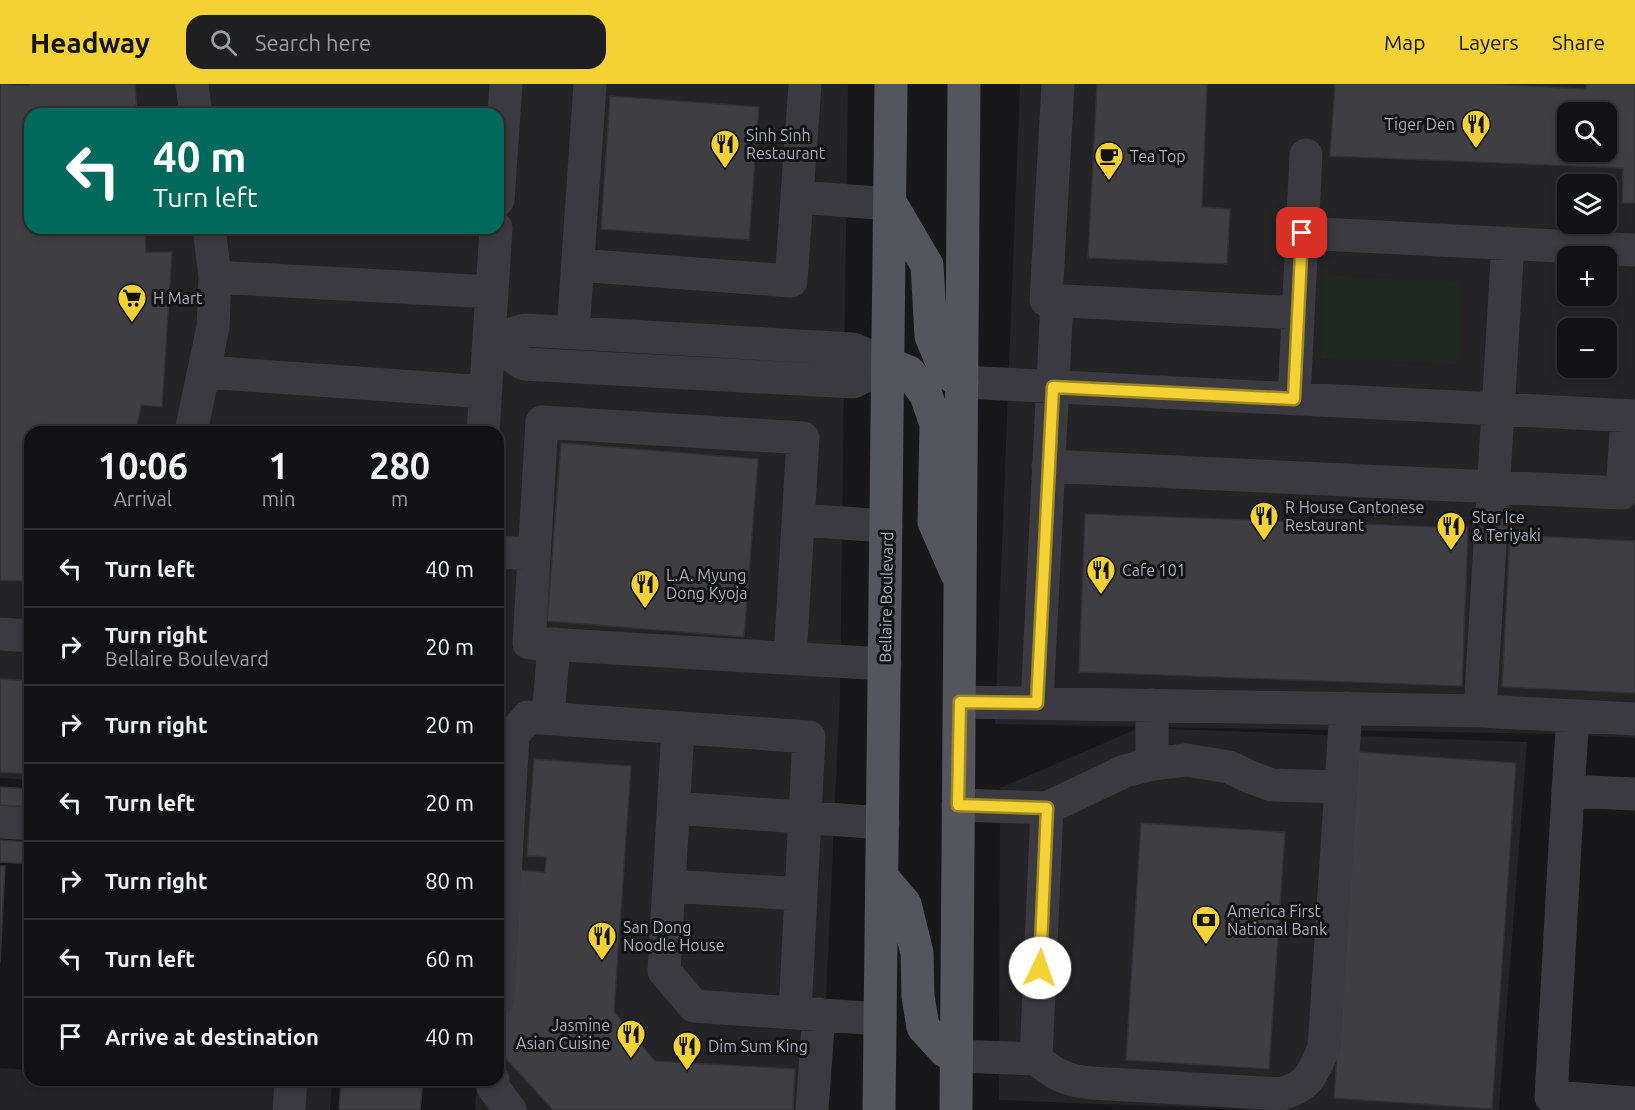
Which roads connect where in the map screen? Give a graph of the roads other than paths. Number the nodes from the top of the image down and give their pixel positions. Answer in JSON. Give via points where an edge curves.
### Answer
{"nodes":[{"id":1,"x":192,"y":84,"type":"edge"},
{"id":2,"x":506,"y":84,"type":"edge"},
{"id":3,"x":590,"y":84,"type":"edge"},
{"id":4,"x":805,"y":84,"type":"edge"},
{"id":5,"x":891,"y":84,"type":"edge"},
{"id":6,"x":964,"y":84,"type":"edge"},
{"id":7,"x":1058,"y":84,"type":"edge"},
{"id":8,"x":195,"y":108,"type":"edge"},
{"id":9,"x":503,"y":108,"type":"edge"},
{"id":10,"x":1306,"y":155,"type":"dead end"},
{"id":11,"x":797,"y":197,"type":"junction"},
{"id":12,"x":891,"y":204,"type":"junction"},
{"id":13,"x":1302,"y":233,"type":"junction"},
{"id":14,"x":210,"y":234,"type":"edge"},
{"id":15,"x":496,"y":234,"type":"edge"},
{"id":16,"x":1508,"y":243,"type":"junction"},
{"id":17,"x":1635,"y":250,"type":"edge"},
{"id":18,"x":578,"y":266,"type":"junction"},
{"id":19,"x":214,"y":277,"type":"junction"},
{"id":20,"x":492,"y":292,"type":"junction"},
{"id":21,"x":1057,"y":300,"type":"junction"},
{"id":22,"x":1298,"y":313,"type":"junction"},
{"id":23,"x":573,"y":332,"type":"junction"},
{"id":24,"x":489,"y":341,"type":"junction"},
{"id":25,"x":889,"y":364,"type":"junction"},
{"id":26,"x":205,"y":372,"type":"junction"},
{"id":27,"x":962,"y":382,"type":"junction"},
{"id":28,"x":1053,"y":387,"type":"junction"},
{"id":29,"x":485,"y":392,"type":"junction"},
{"id":30,"x":1294,"y":399,"type":"junction"},
{"id":31,"x":1498,"y":409,"type":"junction"},
{"id":32,"x":1631,"y":416,"type":"edge"},
{"id":33,"x":192,"y":426,"type":"edge"},
{"id":34,"x":483,"y":426,"type":"edge"},
{"id":35,"x":1048,"y":466,"type":"junction"},
{"id":36,"x":1494,"y":487,"type":"junction"},
{"id":37,"x":799,"y":520,"type":"junction"},
{"id":38,"x":886,"y":526,"type":"junction"},
{"id":39,"x":504,"y":552,"type":"edge"},
{"id":40,"x":534,"y":554,"type":"junction"},
{"id":41,"x":960,"y":581,"type":"junction"},
{"id":42,"x":0,"y":634,"type":"edge"},
{"id":43,"x":24,"y":636,"type":"edge"},
{"id":44,"x":554,"y":644,"type":"junction"},
{"id":45,"x":790,"y":658,"type":"junction"},
{"id":46,"x":885,"y":664,"type":"junction"},
{"id":47,"x":960,"y":702,"type":"junction"},
{"id":48,"x":1037,"y":703,"type":"junction"},
{"id":49,"x":1152,"y":705,"type":"junction"},
{"id":50,"x":1346,"y":708,"type":"junction"},
{"id":51,"x":1480,"y":711,"type":"junction"},
{"id":52,"x":1573,"y":716,"type":"junction"},
{"id":53,"x":548,"y":718,"type":"junction"},
{"id":54,"x":1635,"y":719,"type":"edge"},
{"id":55,"x":678,"y":728,"type":"junction"},
{"id":56,"x":1152,"y":764,"type":"junction"},
{"id":57,"x":1340,"y":787,"type":"junction"},
{"id":58,"x":1568,"y":791,"type":"junction"},
{"id":59,"x":1635,"y":794,"type":"edge"},
{"id":60,"x":958,"y":805,"type":"junction"},
{"id":61,"x":674,"y":808,"type":"junction"},
{"id":62,"x":1047,"y":808,"type":"junction"},
{"id":63,"x":805,"y":818,"type":"junction"},
{"id":64,"x":0,"y":822,"type":"edge"},
{"id":65,"x":883,"y":823,"type":"junction"},
{"id":66,"x":24,"y":824,"type":"edge"},
{"id":67,"x":882,"y":877,"type":"junction"},
{"id":68,"x":669,"y":886,"type":"junction"},
{"id":69,"x":504,"y":893,"type":"edge"},
{"id":70,"x":801,"y":894,"type":"junction"},
{"id":71,"x":807,"y":1014,"type":"junction"},
{"id":72,"x":880,"y":1019,"type":"junction"},
{"id":73,"x":956,"y":1056,"type":"junction"},
{"id":74,"x":1036,"y":1059,"type":"junction"},
{"id":75,"x":291,"y":1086,"type":"edge"},
{"id":76,"x":493,"y":1086,"type":"edge"},
{"id":77,"x":1635,"y":1103,"type":"edge"},
{"id":78,"x":1550,"y":1104,"type":"edge"},
{"id":79,"x":289,"y":1110,"type":"edge"},
{"id":80,"x":510,"y":1110,"type":"edge"},
{"id":81,"x":812,"y":1110,"type":"edge"},
{"id":82,"x":879,"y":1110,"type":"edge"},
{"id":83,"x":956,"y":1110,"type":"edge"}],
"edges":[{"from":1,"to":8,"type":"lane"},
{"from":2,"to":9,"type":"lane"},
{"from":3,"to":18,"type":"lane"},
{"from":4,"to":11,"type":"lane"},
{"from":5,"to":12,"type":"main road","name":"Bellaire Boulevard"},
{"from":6,"to":27,"type":"main road"},
{"from":7,"to":21,"type":"lane","via":[[1046,300]]},
{"from":10,"to":13,"type":"lane"},
{"from":11,"to":12,"type":"lane"},
{"from":11,"to":18,"type":"lane","via":[[791,281]]},
{"from":12,"to":25,"type":"main road","name":"Bellaire Boulevard"},
{"from":12,"to":27,"type":"main road","via":[[927,265],[931,336],[943,365]]},
{"from":13,"to":16,"type":"lane"},
{"from":13,"to":22,"type":"lane"},
{"from":14,"to":19,"type":"lane"},
{"from":15,"to":20,"type":"lane"},
{"from":16,"to":17,"type":"lane"},
{"from":16,"to":31,"type":"lane"},
{"from":18,"to":23,"type":"lane"},
{"from":19,"to":20,"type":"lane"},
{"from":19,"to":26,"type":"lane","via":[[213,327]]},
{"from":20,"to":24,"type":"lane"},
{"from":21,"to":22,"type":"lane"},
{"from":21,"to":28,"type":"lane"},
{"from":22,"to":30,"type":"lane"},
{"from":23,"to":24,"type":"lane","via":[[525,330]]},
{"from":23,"to":25,"type":"lane","via":[[853,350]]},
{"from":24,"to":25,"type":"lane","via":[[524,364],[853,382]]},
{"from":24,"to":29,"type":"lane"},
{"from":25,"to":38,"type":"main road","name":"Bellaire Boulevard"},
{"from":25,"to":41,"type":"main road","via":[[909,372],[926,394],[936,424],[934,522]]},
{"from":26,"to":29,"type":"lane"},
{"from":26,"to":33,"type":"lane"},
{"from":27,"to":28,"type":"lane"},
{"from":27,"to":41,"type":"main road"},
{"from":28,"to":30,"type":"lane"},
{"from":28,"to":35,"type":"lane"},
{"from":29,"to":34,"type":"lane"},
{"from":30,"to":31,"type":"lane"},
{"from":31,"to":32,"type":"lane"},
{"from":31,"to":36,"type":"lane"},
{"from":32,"to":36,"type":"lane","via":[[1622,493]]},
{"from":35,"to":36,"type":"lane"},
{"from":35,"to":48,"type":"lane"},
{"from":36,"to":51,"type":"lane"},
{"from":37,"to":38,"type":"lane"},
{"from":37,"to":40,"type":"lane","via":[[803,438],[542,422]]},
{"from":37,"to":45,"type":"lane"},
{"from":38,"to":46,"type":"main road","name":"Bellaire Boulevard"},
{"from":39,"to":40,"type":"lane"},
{"from":40,"to":44,"type":"lane","via":[[529,643]]},
{"from":41,"to":47,"type":"main road"},
{"from":42,"to":43,"type":"lane"},
{"from":44,"to":45,"type":"lane"},
{"from":44,"to":53,"type":"lane"},
{"from":45,"to":46,"type":"lane"},
{"from":46,"to":65,"type":"main road","name":"Bellaire Boulevard"},
{"from":47,"to":48,"type":"lane"},
{"from":47,"to":60,"type":"main road"},
{"from":48,"to":49,"type":"lane"},
{"from":49,"to":50,"type":"lane"},
{"from":49,"to":56,"type":"lane"},
{"from":50,"to":51,"type":"lane"},
{"from":50,"to":57,"type":"lane"},
{"from":51,"to":52,"type":"lane"},
{"from":52,"to":54,"type":"lane"},
{"from":52,"to":58,"type":"lane"},
{"from":53,"to":55,"type":"lane"},
{"from":53,"to":69,"type":"lane","via":[[528,717],[513,735]]},
{"from":55,"to":61,"type":"lane"},
{"from":55,"to":63,"type":"lane","via":[[809,738]]},
{"from":56,"to":57,"type":"lane","via":[[1186,760],[1229,767],[1272,785]]},
{"from":56,"to":62,"type":"lane","via":[[1125,771]]},
{"from":57,"to":74,"type":"lane","via":[[1324,1048],[1310,1078],[1297,1089],[1281,1094],[1074,1082]]},
{"from":58,"to":59,"type":"lane"},
{"from":58,"to":78,"type":"lane"},
{"from":60,"to":62,"type":"lane"},
{"from":60,"to":73,"type":"main road"},
{"from":61,"to":63,"type":"lane"},
{"from":61,"to":68,"type":"lane"},
{"from":62,"to":74,"type":"lane"},
{"from":63,"to":65,"type":"lane"},
{"from":63,"to":70,"type":"lane"},
{"from":64,"to":66,"type":"lane"},
{"from":65,"to":67,"type":"main road","name":"Bellaire Boulevard"},
{"from":67,"to":72,"type":"main road","name":"Bellaire Boulevard"},
{"from":67,"to":73,"type":"main road","via":[[905,904],[917,953],[923,1027],[945,1051]]},
{"from":68,"to":70,"type":"lane"},
{"from":68,"to":71,"type":"lane","via":[[664,971],[694,1006]]},
{"from":70,"to":71,"type":"lane"},
{"from":71,"to":72,"type":"lane"},
{"from":71,"to":81,"type":"lane"},
{"from":72,"to":82,"type":"main road","name":"Bellaire Boulevard"},
{"from":73,"to":74,"type":"lane"},
{"from":73,"to":83,"type":"main road"},
{"from":75,"to":79,"type":"lane"},
{"from":76,"to":80,"type":"lane"},
{"from":77,"to":78,"type":"lane"}]}
